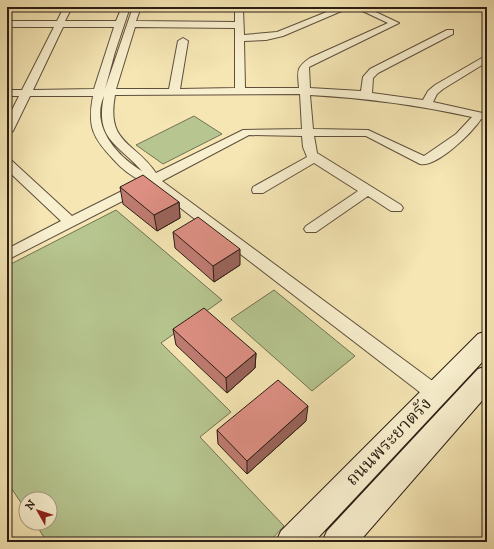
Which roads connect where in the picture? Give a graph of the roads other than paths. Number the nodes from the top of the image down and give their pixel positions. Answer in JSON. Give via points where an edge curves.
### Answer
{"nodes":[{"id":1,"x":68,"y":7,"type":"edge"},
{"id":2,"x":126,"y":7,"type":"edge"},
{"id":3,"x":137,"y":7,"type":"edge"},
{"id":4,"x":239,"y":7,"type":"edge"},
{"id":5,"x":268,"y":7,"type":"edge"},
{"id":6,"x":347,"y":7,"type":"edge"},
{"id":7,"x":358,"y":7,"type":"edge"},
{"id":8,"x":407,"y":18,"type":"dead end"},
{"id":9,"x":395,"y":23,"type":"junction"},
{"id":10,"x":7,"y":24,"type":"edge"},
{"id":11,"x":60,"y":24,"type":"junction"},
{"id":12,"x":126,"y":24,"type":"junction"},
{"id":13,"x":238,"y":25,"type":"junction"},
{"id":14,"x":450,"y":32,"type":"dead end"},
{"id":15,"x":238,"y":38,"type":"junction"},
{"id":16,"x":183,"y":41,"type":"dead end"},
{"id":17,"x":487,"y":58,"type":"edge"},
{"id":18,"x":305,"y":91,"type":"junction"},
{"id":19,"x":7,"y":92,"type":"edge"},
{"id":20,"x":26,"y":92,"type":"junction"},
{"id":21,"x":99,"y":92,"type":"junction"},
{"id":22,"x":110,"y":92,"type":"junction"},
{"id":23,"x":174,"y":92,"type":"junction"},
{"id":24,"x":240,"y":92,"type":"junction"},
{"id":25,"x":366,"y":95,"type":"junction"},
{"id":26,"x":427,"y":104,"type":"junction"},
{"id":27,"x":482,"y":117,"type":"edge"},
{"id":28,"x":7,"y":131,"type":"edge"},
{"id":29,"x":308,"y":132,"type":"junction"},
{"id":30,"x":315,"y":158,"type":"junction"},
{"id":31,"x":7,"y":163,"type":"edge"},
{"id":32,"x":21,"y":176,"type":"junction"},
{"id":33,"x":153,"y":180,"type":"junction"},
{"id":34,"x":7,"y":182,"type":"edge"},
{"id":35,"x":258,"y":190,"type":"dead end"},
{"id":36,"x":368,"y":190,"type":"junction"},
{"id":37,"x":396,"y":208,"type":"dead end"},
{"id":38,"x":70,"y":222,"type":"junction"},
{"id":39,"x":311,"y":229,"type":"dead end"},
{"id":40,"x":7,"y":255,"type":"edge"},
{"id":41,"x":487,"y":341,"type":"edge"},
{"id":42,"x":487,"y":377,"type":"edge"},
{"id":43,"x":436,"y":394,"type":"junction"},
{"id":44,"x":292,"y":542,"type":"edge"},
{"id":45,"x":338,"y":542,"type":"edge"}],
"edges":[{"from":1,"to":11,"type":"street"},
{"from":2,"to":12,"type":"street"},
{"from":3,"to":12,"type":"street"},
{"from":4,"to":5,"type":"street"},
{"from":4,"to":13,"type":"street"},
{"from":6,"to":15,"type":"street","via":[[280,34]]},
{"from":7,"to":9,"type":"street"},
{"from":8,"to":9,"type":"street"},
{"from":9,"to":18,"type":"street","via":[[308,63],[303,70]]},
{"from":10,"to":11,"type":"street"},
{"from":11,"to":12,"type":"street"},
{"from":11,"to":20,"type":"street"},
{"from":12,"to":13,"type":"street"},
{"from":12,"to":21,"type":"street"},
{"from":12,"to":22,"type":"street"},
{"from":13,"to":15,"type":"street"},
{"from":14,"to":25,"type":"street","via":[[370,74]]},
{"from":15,"to":24,"type":"street"},
{"from":16,"to":23,"type":"street"},
{"from":17,"to":26,"type":"street","via":[[435,90]]},
{"from":18,"to":24,"type":"street"},
{"from":18,"to":25,"type":"street"},
{"from":18,"to":29,"type":"street"},
{"from":19,"to":20,"type":"street"},
{"from":20,"to":21,"type":"street"},
{"from":20,"to":28,"type":"street"},
{"from":21,"to":22,"type":"street"},
{"from":21,"to":33,"type":"street","via":[[95,114],[97,130],[104,144],[140,176]]},
{"from":22,"to":23,"type":"street"},
{"from":22,"to":33,"type":"street","via":[[107,112],[109,128],[118,141],[150,169]]},
{"from":23,"to":24,"type":"street"},
{"from":25,"to":26,"type":"street"},
{"from":26,"to":27,"type":"street"},
{"from":27,"to":29,"type":"street","via":[[461,138],[424,161],[368,133]]},
{"from":29,"to":30,"type":"street","via":[[310,151]]},
{"from":29,"to":33,"type":"street","via":[[247,132]]},
{"from":30,"to":35,"type":"street"},
{"from":30,"to":36,"type":"street"},
{"from":31,"to":32,"type":"street"},
{"from":32,"to":34,"type":"street"},
{"from":32,"to":38,"type":"street"},
{"from":33,"to":38,"type":"street"},
{"from":33,"to":43,"type":"street"},
{"from":36,"to":37,"type":"street"},
{"from":36,"to":39,"type":"street"},
{"from":38,"to":40,"type":"street"},
{"from":41,"to":43,"type":"main road","name":"ถนนพระยาตรัง"},
{"from":42,"to":45,"type":"main road","name":"ถนนพระยาตรัง"},
{"from":43,"to":44,"type":"main road","name":"ถนนพระยาตรัง"}]}
